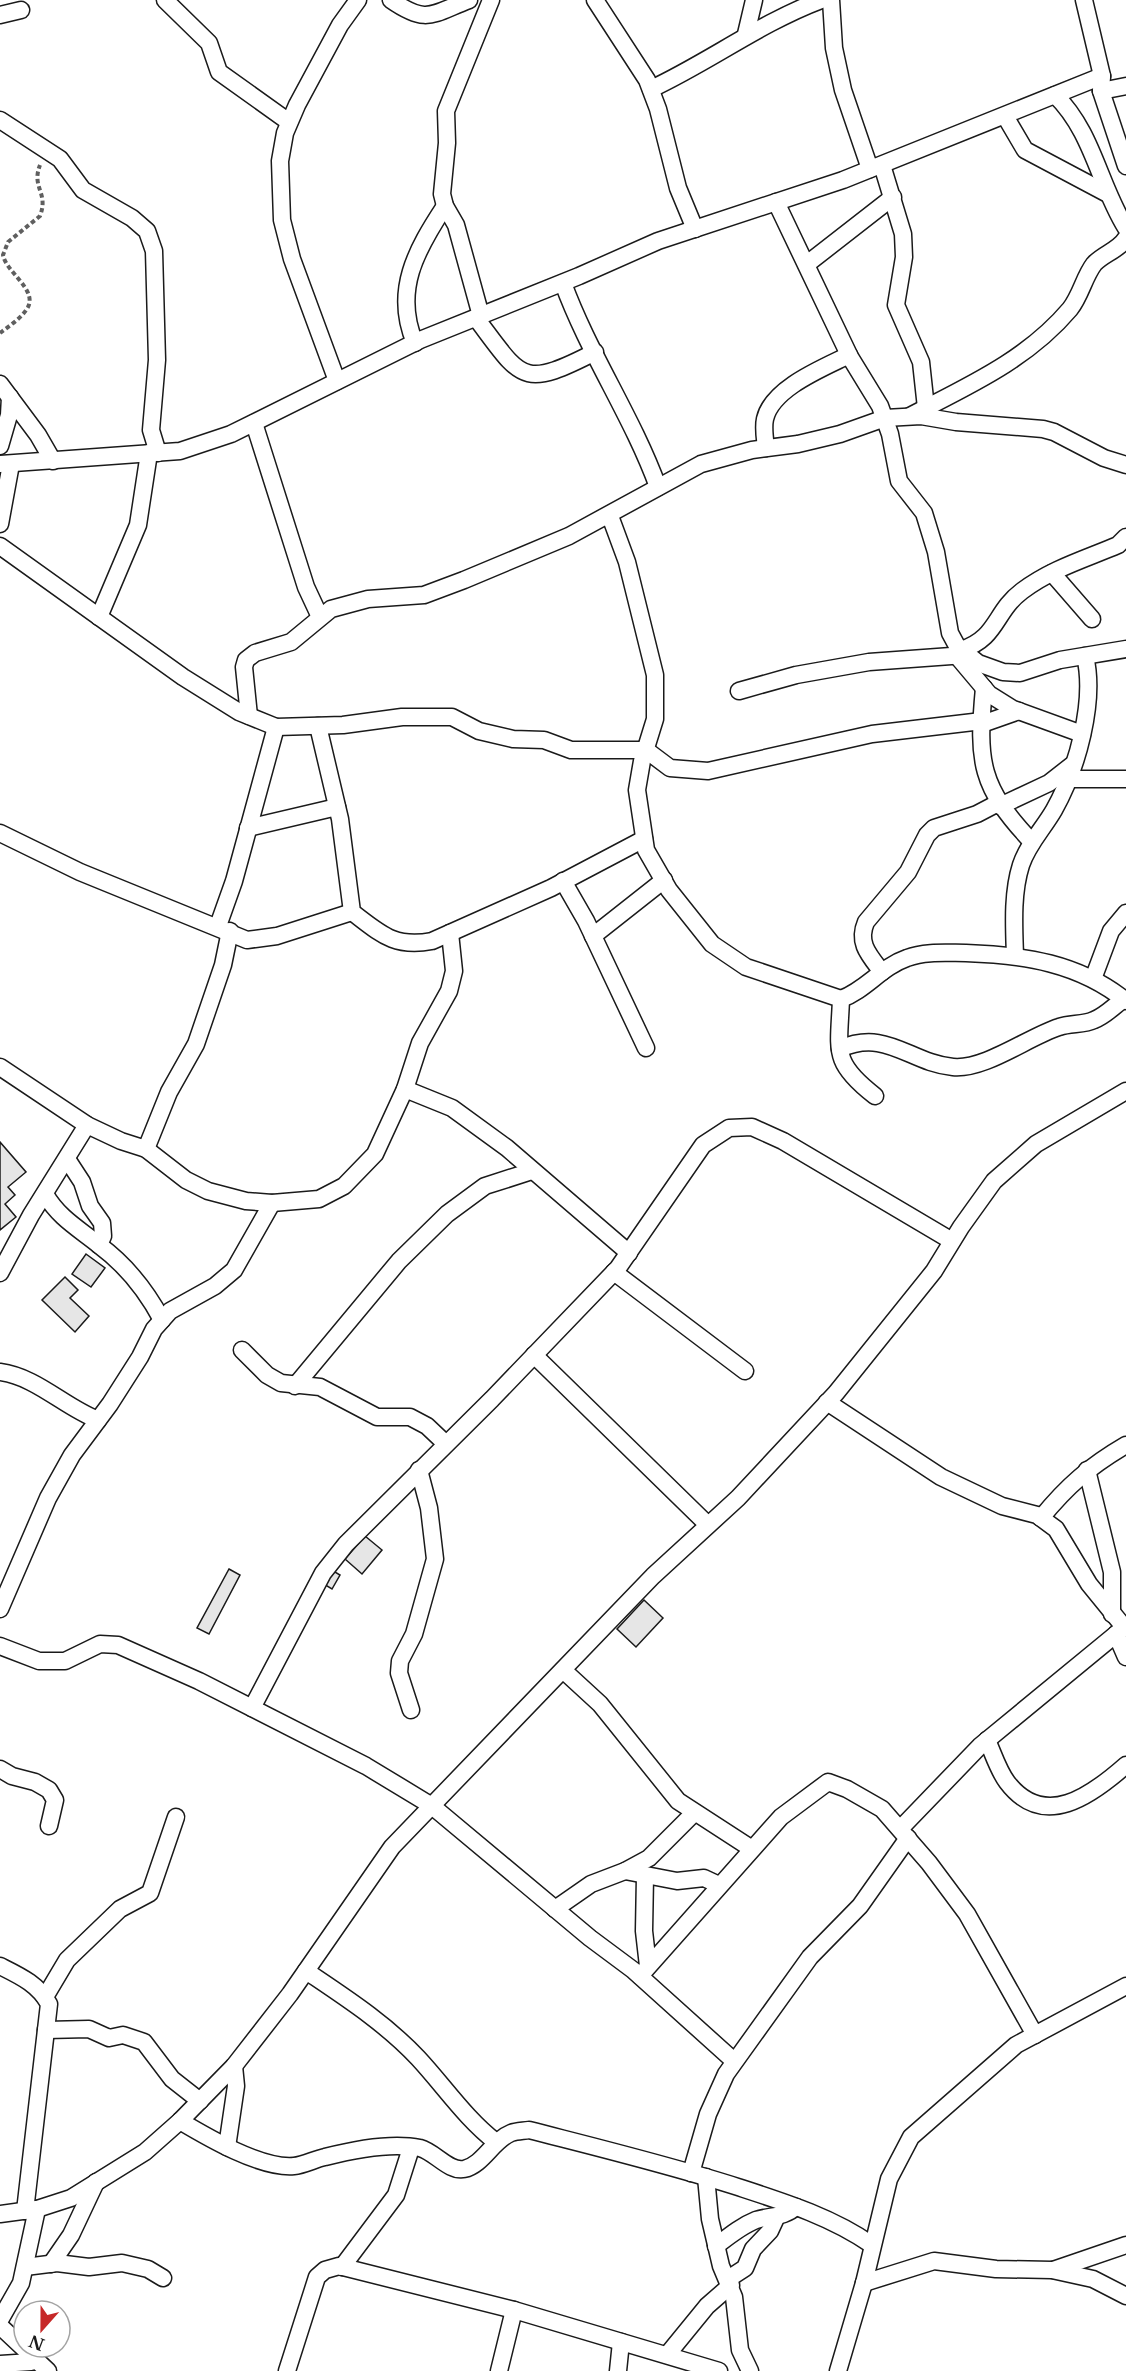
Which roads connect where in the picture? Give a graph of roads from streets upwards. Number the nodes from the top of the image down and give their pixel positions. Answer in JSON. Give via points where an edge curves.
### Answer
{"nodes":[{"id":1,"x":165,"y":0,"type":"edge"},
{"id":2,"x":358,"y":0,"type":"edge"},
{"id":3,"x":391,"y":0,"type":"edge"},
{"id":4,"x":469,"y":0,"type":"edge"},
{"id":5,"x":491,"y":0,"type":"edge"},
{"id":6,"x":754,"y":0,"type":"edge"},
{"id":7,"x":821,"y":0,"type":"edge"},
{"id":8,"x":831,"y":0,"type":"edge"},
{"id":9,"x":1084,"y":0,"type":"edge"},
{"id":10,"x":603,"y":3,"type":"edge"},
{"id":11,"x":21,"y":9,"type":"dead end"},
{"id":12,"x":0,"y":15,"type":"edge"},
{"id":13,"x":746,"y":34,"type":"junction"},
{"id":14,"x":1101,"y":83,"type":"junction"},
{"id":15,"x":1126,"y":86,"type":"edge"},
{"id":16,"x":651,"y":89,"type":"junction"},
{"id":17,"x":1055,"y":95,"type":"junction"},
{"id":18,"x":1005,"y":116,"type":"junction"},
{"id":19,"x":0,"y":120,"type":"edge"},
{"id":20,"x":289,"y":122,"type":"junction"},
{"id":21,"x":1126,"y":166,"type":"edge"},
{"id":22,"x":876,"y":167,"type":"junction"},
{"id":23,"x":1106,"y":193,"type":"junction"},
{"id":24,"x":893,"y":196,"type":"junction"},
{"id":25,"x":776,"y":202,"type":"junction"},
{"id":26,"x":445,"y":206,"type":"junction"},
{"id":27,"x":1126,"y":228,"type":"edge"},
{"id":28,"x":695,"y":229,"type":"junction"},
{"id":29,"x":1126,"y":238,"type":"edge"},
{"id":30,"x":807,"y":264,"type":"junction"},
{"id":31,"x":563,"y":283,"type":"junction"},
{"id":32,"x":478,"y":317,"type":"junction"},
{"id":33,"x":415,"y":343,"type":"junction"},
{"id":34,"x":595,"y":352,"type":"junction"},
{"id":35,"x":849,"y":355,"type":"junction"},
{"id":36,"x":337,"y":381,"type":"junction"},
{"id":37,"x":5,"y":391,"type":"edge"},
{"id":38,"x":926,"y":408,"type":"junction"},
{"id":39,"x":910,"y":417,"type":"junction"},
{"id":40,"x":885,"y":418,"type":"junction"},
{"id":41,"x":254,"y":423,"type":"junction"},
{"id":42,"x":0,"y":446,"type":"edge"},
{"id":43,"x":766,"y":448,"type":"junction"},
{"id":44,"x":154,"y":453,"type":"junction"},
{"id":45,"x":53,"y":461,"type":"junction"},
{"id":46,"x":5,"y":464,"type":"edge"},
{"id":47,"x":1126,"y":465,"type":"edge"},
{"id":48,"x":658,"y":487,"type":"junction"},
{"id":49,"x":610,"y":516,"type":"junction"},
{"id":50,"x":0,"y":525,"type":"edge"},
{"id":51,"x":1126,"y":537,"type":"edge"},
{"id":52,"x":0,"y":546,"type":"edge"},
{"id":53,"x":1052,"y":573,"type":"junction"},
{"id":54,"x":99,"y":617,"type":"junction"},
{"id":55,"x":320,"y":617,"type":"junction"},
{"id":56,"x":1092,"y":619,"type":"dead end"},
{"id":57,"x":1126,"y":649,"type":"edge"},
{"id":58,"x":961,"y":654,"type":"junction"},
{"id":59,"x":1085,"y":656,"type":"junction"},
{"id":60,"x":1014,"y":673,"type":"junction"},
{"id":61,"x":739,"y":691,"type":"dead end"},
{"id":62,"x":986,"y":693,"type":"junction"},
{"id":63,"x":1019,"y":711,"type":"junction"},
{"id":64,"x":249,"y":716,"type":"junction"},
{"id":65,"x":982,"y":723,"type":"junction"},
{"id":66,"x":955,"y":724,"type":"junction"},
{"id":67,"x":318,"y":726,"type":"junction"},
{"id":68,"x":276,"y":728,"type":"junction"},
{"id":69,"x":646,"y":750,"type":"junction"},
{"id":70,"x":1075,"y":756,"type":"junction"},
{"id":71,"x":1094,"y":778,"type":"junction"},
{"id":72,"x":1126,"y":779,"type":"edge"},
{"id":73,"x":999,"y":804,"type":"junction"},
{"id":74,"x":337,"y":807,"type":"junction"},
{"id":75,"x":248,"y":828,"type":"junction"},
{"id":76,"x":1,"y":835,"type":"edge"},
{"id":77,"x":644,"y":839,"type":"junction"},
{"id":78,"x":1032,"y":842,"type":"junction"},
{"id":79,"x":664,"y":880,"type":"junction"},
{"id":80,"x":563,"y":881,"type":"junction"},
{"id":81,"x":352,"y":912,"type":"junction"},
{"id":82,"x":1126,"y":913,"type":"edge"},
{"id":83,"x":224,"y":929,"type":"junction"},
{"id":84,"x":450,"y":933,"type":"junction"},
{"id":85,"x":593,"y":936,"type":"junction"},
{"id":86,"x":1015,"y":956,"type":"junction"},
{"id":87,"x":882,"y":972,"type":"junction"},
{"id":88,"x":1093,"y":980,"type":"junction"},
{"id":89,"x":1124,"y":998,"type":"edge"},
{"id":90,"x":841,"y":999,"type":"junction"},
{"id":91,"x":646,"y":1048,"type":"dead end"},
{"id":92,"x":840,"y":1049,"type":"junction"},
{"id":93,"x":0,"y":1067,"type":"edge"},
{"id":94,"x":405,"y":1089,"type":"junction"},
{"id":95,"x":1126,"y":1091,"type":"edge"},
{"id":96,"x":875,"y":1096,"type":"dead end"},
{"id":97,"x":87,"y":1125,"type":"junction"},
{"id":98,"x":146,"y":1149,"type":"junction"},
{"id":99,"x":67,"y":1159,"type":"junction"},
{"id":100,"x":532,"y":1171,"type":"junction"},
{"id":101,"x":45,"y":1194,"type":"junction"},
{"id":102,"x":272,"y":1203,"type":"junction"},
{"id":103,"x":952,"y":1241,"type":"junction"},
{"id":104,"x":99,"y":1245,"type":"junction"},
{"id":105,"x":629,"y":1253,"type":"junction"},
{"id":106,"x":614,"y":1272,"type":"junction"},
{"id":107,"x":0,"y":1274,"type":"edge"},
{"id":108,"x":162,"y":1320,"type":"junction"},
{"id":109,"x":242,"y":1350,"type":"dead end"},
{"id":110,"x":534,"y":1355,"type":"junction"},
{"id":111,"x":745,"y":1371,"type":"dead end"},
{"id":112,"x":0,"y":1372,"type":"edge"},
{"id":113,"x":295,"y":1386,"type":"junction"},
{"id":114,"x":827,"y":1402,"type":"junction"},
{"id":115,"x":98,"y":1420,"type":"junction"},
{"id":116,"x":446,"y":1444,"type":"junction"},
{"id":117,"x":1126,"y":1445,"type":"edge"},
{"id":118,"x":419,"y":1470,"type":"junction"},
{"id":119,"x":1087,"y":1470,"type":"junction"},
{"id":120,"x":1041,"y":1518,"type":"junction"},
{"id":121,"x":708,"y":1525,"type":"junction"},
{"id":122,"x":0,"y":1609,"type":"edge"},
{"id":123,"x":1112,"y":1614,"type":"junction"},
{"id":124,"x":1122,"y":1629,"type":"edge"},
{"id":125,"x":0,"y":1646,"type":"edge"},
{"id":126,"x":1126,"y":1657,"type":"edge"},
{"id":127,"x":562,"y":1670,"type":"junction"},
{"id":128,"x":252,"y":1708,"type":"junction"},
{"id":129,"x":411,"y":1710,"type":"dead end"},
{"id":130,"x":987,"y":1740,"type":"junction"},
{"id":131,"x":1126,"y":1765,"type":"edge"},
{"id":132,"x":0,"y":1769,"type":"edge"},
{"id":133,"x":432,"y":1806,"type":"junction"},
{"id":134,"x":694,"y":1813,"type":"junction"},
{"id":135,"x":176,"y":1817,"type":"dead end"},
{"id":136,"x":49,"y":1826,"type":"dead end"},
{"id":137,"x":904,"y":1834,"type":"junction"},
{"id":138,"x":752,"y":1849,"type":"junction"},
{"id":139,"x":625,"y":1871,"type":"junction"},
{"id":140,"x":645,"y":1876,"type":"junction"},
{"id":141,"x":719,"y":1885,"type":"junction"},
{"id":142,"x":555,"y":1909,"type":"junction"},
{"id":143,"x":0,"y":1966,"type":"edge"},
{"id":144,"x":306,"y":1971,"type":"junction"},
{"id":145,"x":644,"y":1971,"type":"junction"},
{"id":146,"x":1126,"y":1986,"type":"edge"},
{"id":147,"x":45,"y":1997,"type":"junction"},
{"id":148,"x":46,"y":2030,"type":"junction"},
{"id":149,"x":1035,"y":2034,"type":"junction"},
{"id":150,"x":734,"y":2061,"type":"junction"},
{"id":151,"x":234,"y":2066,"type":"junction"},
{"id":152,"x":200,"y":2101,"type":"junction"},
{"id":153,"x":180,"y":2121,"type":"junction"},
{"id":154,"x":496,"y":2142,"type":"junction"},
{"id":155,"x":227,"y":2147,"type":"junction"},
{"id":156,"x":411,"y":2148,"type":"junction"},
{"id":157,"x":698,"y":2175,"type":"junction"},
{"id":158,"x":96,"y":2181,"type":"junction"},
{"id":159,"x":796,"y":2207,"type":"junction"},
{"id":160,"x":31,"y":2210,"type":"junction"},
{"id":161,"x":0,"y":2214,"type":"edge"},
{"id":162,"x":776,"y":2218,"type":"junction"},
{"id":163,"x":872,"y":2245,"type":"junction"},
{"id":164,"x":1126,"y":2245,"type":"edge"},
{"id":165,"x":716,"y":2246,"type":"junction"},
{"id":166,"x":51,"y":2264,"type":"junction"},
{"id":167,"x":25,"y":2267,"type":"junction"},
{"id":168,"x":342,"y":2267,"type":"junction"},
{"id":169,"x":1052,"y":2271,"type":"junction"},
{"id":170,"x":163,"y":2278,"type":"dead end"},
{"id":171,"x":730,"y":2282,"type":"junction"},
{"id":172,"x":864,"y":2283,"type":"junction"},
{"id":173,"x":1126,"y":2296,"type":"edge"},
{"id":174,"x":514,"y":2310,"type":"junction"},
{"id":175,"x":1,"y":2329,"type":"edge"},
{"id":176,"x":621,"y":2342,"type":"junction"},
{"id":177,"x":667,"y":2355,"type":"junction"},
{"id":178,"x":31,"y":2362,"type":"edge"},
{"id":179,"x":0,"y":2364,"type":"edge"},
{"id":180,"x":48,"y":2371,"type":"edge"},
{"id":181,"x":287,"y":2371,"type":"edge"},
{"id":182,"x":499,"y":2371,"type":"edge"},
{"id":183,"x":618,"y":2371,"type":"edge"},
{"id":184,"x":719,"y":2371,"type":"edge"},
{"id":185,"x":750,"y":2371,"type":"edge"},
{"id":186,"x":838,"y":2371,"type":"edge"}],
"edges":[{"from":1,"to":20,"type":"street","via":[[209,43],[219,72]]},
{"from":2,"to":20,"type":"street","via":[[340,25]]},
{"from":3,"to":4,"type":"street","via":[[421,16],[436,15]]},
{"from":5,"to":26,"type":"street","via":[[446,111],[442,194]]},
{"from":6,"to":13,"type":"street"},
{"from":7,"to":13,"type":"street"},
{"from":8,"to":22,"type":"street","via":[[834,48],[843,90]]},
{"from":9,"to":14,"type":"street"},
{"from":10,"to":16,"type":"street"},
{"from":11,"to":12,"type":"street"},
{"from":13,"to":16,"type":"street","via":[[689,71]]},
{"from":14,"to":15,"type":"street"},
{"from":14,"to":17,"type":"street"},
{"from":14,"to":21,"type":"street"},
{"from":16,"to":28,"type":"street","via":[[678,188]]},
{"from":17,"to":18,"type":"street"},
{"from":17,"to":23,"type":"street","via":[[1085,135]]},
{"from":18,"to":22,"type":"street"},
{"from":18,"to":23,"type":"street","via":[[1025,150]]},
{"from":19,"to":44,"type":"street","via":[[60,159],[83,190],[132,218],[151,237],[157,360],[151,430]]},
{"from":20,"to":36,"type":"street","via":[[280,161],[282,220],[292,259]]},
{"from":22,"to":24,"type":"street"},
{"from":22,"to":25,"type":"street"},
{"from":23,"to":27,"type":"street"},
{"from":24,"to":30,"type":"street"},
{"from":24,"to":38,"type":"street","via":[[903,234],[904,257],[896,305],[921,362]]},
{"from":25,"to":28,"type":"street"},
{"from":25,"to":30,"type":"street"},
{"from":26,"to":32,"type":"street","via":[[456,225]]},
{"from":26,"to":33,"type":"street","via":[[430,230],[406,287],[406,322]]},
{"from":28,"to":31,"type":"street"},
{"from":29,"to":38,"type":"street","via":[[1095,264],[1078,298],[1058,322],[994,373]]},
{"from":30,"to":35,"type":"street"},
{"from":31,"to":32,"type":"street"},
{"from":31,"to":34,"type":"street"},
{"from":32,"to":33,"type":"street"},
{"from":32,"to":34,"type":"street","via":[[518,371],[538,375],[564,368]]},
{"from":33,"to":36,"type":"street"},
{"from":34,"to":48,"type":"street","via":[[642,445]]},
{"from":35,"to":40,"type":"street"},
{"from":35,"to":43,"type":"street","via":[[778,396],[764,421]]},
{"from":36,"to":41,"type":"street"},
{"from":37,"to":42,"type":"street","via":[[9,415]]},
{"from":37,"to":45,"type":"street"},
{"from":38,"to":39,"type":"street"},
{"from":39,"to":40,"type":"street"},
{"from":39,"to":47,"type":"street","via":[[1043,429]]},
{"from":40,"to":43,"type":"street","via":[[840,434]]},
{"from":40,"to":58,"type":"street","via":[[899,481],[924,513],[930,529],[950,633]]},
{"from":41,"to":44,"type":"street","via":[[180,451]]},
{"from":41,"to":55,"type":"street","via":[[306,587]]},
{"from":43,"to":48,"type":"street","via":[[701,464]]},
{"from":44,"to":45,"type":"street"},
{"from":44,"to":54,"type":"street","via":[[138,525]]},
{"from":45,"to":46,"type":"street"},
{"from":46,"to":50,"type":"street"},
{"from":48,"to":49,"type":"street"},
{"from":49,"to":55,"type":"street","via":[[538,550],[424,595],[368,599],[331,609]]},
{"from":49,"to":69,"type":"street","via":[[627,562],[655,675],[655,718]]},
{"from":51,"to":53,"type":"street","via":[[1118,545]]},
{"from":52,"to":54,"type":"street"},
{"from":53,"to":56,"type":"street"},
{"from":53,"to":58,"type":"street","via":[[1013,599],[986,637]]},
{"from":54,"to":64,"type":"street","via":[[183,677]]},
{"from":55,"to":64,"type":"street","via":[[291,642],[255,653],[246,660]]},
{"from":57,"to":59,"type":"street"},
{"from":58,"to":60,"type":"street"},
{"from":58,"to":61,"type":"street","via":[[869,662],[796,675]]},
{"from":58,"to":62,"type":"street"},
{"from":59,"to":60,"type":"street"},
{"from":59,"to":70,"type":"street","via":[[1090,694]]},
{"from":60,"to":62,"type":"street"},
{"from":62,"to":63,"type":"street"},
{"from":62,"to":65,"type":"street"},
{"from":62,"to":66,"type":"street"},
{"from":63,"to":65,"type":"street"},
{"from":63,"to":70,"type":"street"},
{"from":64,"to":68,"type":"street"},
{"from":65,"to":66,"type":"street"},
{"from":65,"to":73,"type":"street","via":[[985,774]]},
{"from":66,"to":69,"type":"street","via":[[872,734],[708,771],[670,768]]},
{"from":67,"to":68,"type":"street"},
{"from":67,"to":69,"type":"street","via":[[402,717],[452,717],[478,731],[513,739],[544,740],[571,750]]},
{"from":67,"to":74,"type":"street"},
{"from":68,"to":75,"type":"street"},
{"from":69,"to":77,"type":"street","via":[[637,790]]},
{"from":70,"to":71,"type":"street"},
{"from":70,"to":71,"type":"street"},
{"from":70,"to":73,"type":"street","via":[[1049,783]]},
{"from":70,"to":78,"type":"street","via":[[1058,803]]},
{"from":71,"to":72,"type":"street"},
{"from":73,"to":78,"type":"street"},
{"from":73,"to":87,"type":"street","via":[[927,834],[908,872],[862,932],[863,945]]},
{"from":74,"to":75,"type":"street"},
{"from":74,"to":81,"type":"street"},
{"from":75,"to":83,"type":"street"},
{"from":76,"to":83,"type":"street","via":[[80,872]]},
{"from":77,"to":79,"type":"street","via":[[646,850]]},
{"from":77,"to":80,"type":"street"},
{"from":78,"to":86,"type":"street","via":[[1020,866],[1017,886]]},
{"from":79,"to":85,"type":"street"},
{"from":79,"to":90,"type":"street","via":[[712,944],[729,956],[746,967]]},
{"from":80,"to":84,"type":"street"},
{"from":80,"to":85,"type":"street"},
{"from":81,"to":83,"type":"street","via":[[277,936],[247,940]]},
{"from":81,"to":84,"type":"street","via":[[396,942],[416,944]]},
{"from":82,"to":88,"type":"street","via":[[1111,931]]},
{"from":83,"to":98,"type":"street","via":[[223,965],[196,1044],[169,1092]]},
{"from":84,"to":94,"type":"street","via":[[454,970],[449,990],[420,1043]]},
{"from":85,"to":91,"type":"street"},
{"from":86,"to":87,"type":"street","via":[[937,952],[907,958]]},
{"from":86,"to":88,"type":"street","via":[[1070,967]]},
{"from":87,"to":90,"type":"street"},
{"from":88,"to":89,"type":"street"},
{"from":89,"to":92,"type":"street","via":[[1093,1021],[1043,1032],[968,1065],[936,1064],[907,1050],[872,1041],[858,1041]]},
{"from":90,"to":92,"type":"street"},
{"from":92,"to":96,"type":"street","via":[[852,1078]]},
{"from":93,"to":97,"type":"street"},
{"from":94,"to":100,"type":"street","via":[[452,1108]]},
{"from":94,"to":102,"type":"street","via":[[375,1154],[344,1186],[319,1199]]},
{"from":95,"to":103,"type":"street","via":[[1036,1144],[994,1180]]},
{"from":97,"to":98,"type":"street"},
{"from":97,"to":99,"type":"street"},
{"from":98,"to":102,"type":"street","via":[[186,1180],[208,1191]]},
{"from":99,"to":101,"type":"street"},
{"from":99,"to":104,"type":"street","via":[[102,1223]]},
{"from":100,"to":105,"type":"street"},
{"from":100,"to":113,"type":"street","via":[[485,1186],[447,1214],[399,1261]]},
{"from":101,"to":104,"type":"street","via":[[61,1217]]},
{"from":101,"to":107,"type":"street"},
{"from":102,"to":108,"type":"street","via":[[234,1270]]},
{"from":103,"to":105,"type":"street","via":[[783,1141],[752,1127],[729,1128],[703,1145]]},
{"from":103,"to":114,"type":"street","via":[[934,1271]]},
{"from":104,"to":108,"type":"street","via":[[135,1278]]},
{"from":105,"to":106,"type":"street"},
{"from":106,"to":110,"type":"street"},
{"from":106,"to":111,"type":"street"},
{"from":108,"to":115,"type":"street"},
{"from":109,"to":113,"type":"street","via":[[267,1375]]},
{"from":110,"to":116,"type":"street"},
{"from":110,"to":121,"type":"street"},
{"from":112,"to":115,"type":"street","via":[[37,1385],[77,1412]]},
{"from":113,"to":116,"type":"street","via":[[320,1387],[376,1417],[410,1417]]},
{"from":114,"to":120,"type":"street","via":[[941,1477],[978,1497]]},
{"from":114,"to":121,"type":"street"},
{"from":115,"to":122,"type":"street","via":[[72,1455],[48,1498]]},
{"from":116,"to":118,"type":"street"},
{"from":117,"to":119,"type":"street"},
{"from":118,"to":128,"type":"street","via":[[323,1573]]},
{"from":118,"to":129,"type":"street","via":[[429,1508],[435,1558],[414,1634],[400,1661],[399,1673]]},
{"from":119,"to":120,"type":"street"},
{"from":119,"to":123,"type":"street","via":[[1112,1572]]},
{"from":120,"to":123,"type":"street","via":[[1056,1529]]},
{"from":121,"to":127,"type":"street","via":[[653,1575]]},
{"from":123,"to":124,"type":"street"},
{"from":124,"to":126,"type":"street"},
{"from":124,"to":130,"type":"street"},
{"from":125,"to":128,"type":"street","via":[[39,1660],[64,1661],[100,1644],[118,1645]]},
{"from":127,"to":133,"type":"street"},
{"from":127,"to":134,"type":"street","via":[[600,1704],[678,1801]]},
{"from":128,"to":133,"type":"street","via":[[366,1766]]},
{"from":130,"to":131,"type":"street","via":[[1006,1781],[1022,1798],[1049,1806],[1070,1804],[1099,1789]]},
{"from":130,"to":137,"type":"street"},
{"from":132,"to":136,"type":"street","via":[[49,1790],[55,1800]]},
{"from":133,"to":142,"type":"street"},
{"from":133,"to":144,"type":"street","via":[[392,1847]]},
{"from":134,"to":138,"type":"street"},
{"from":134,"to":139,"type":"street","via":[[649,1858]]},
{"from":135,"to":147,"type":"street","via":[[150,1893],[120,1909],[67,1960]]},
{"from":137,"to":138,"type":"street","via":[[882,1809],[828,1782],[781,1817]]},
{"from":137,"to":149,"type":"street","via":[[967,1914]]},
{"from":137,"to":150,"type":"street","via":[[860,1906],[810,1957]]},
{"from":138,"to":141,"type":"street"},
{"from":139,"to":140,"type":"street"},
{"from":139,"to":142,"type":"street","via":[[591,1884]]},
{"from":140,"to":141,"type":"street","via":[[688,1882],[704,1878]]},
{"from":140,"to":145,"type":"street"},
{"from":141,"to":145,"type":"street"},
{"from":142,"to":145,"type":"street"},
{"from":143,"to":147,"type":"street","via":[[22,1976]]},
{"from":144,"to":151,"type":"street"},
{"from":144,"to":154,"type":"street","via":[[387,2027],[480,2130]]},
{"from":145,"to":150,"type":"street"},
{"from":146,"to":149,"type":"street"},
{"from":147,"to":148,"type":"street","via":[[49,2004]]},
{"from":148,"to":152,"type":"street","via":[[89,2029],[109,2038],[123,2035],[144,2042],[172,2079]]},
{"from":148,"to":160,"type":"street"},
{"from":149,"to":163,"type":"street","via":[[1016,2045],[911,2136],[889,2179]]},
{"from":150,"to":157,"type":"street","via":[[708,2114]]},
{"from":151,"to":152,"type":"street"},
{"from":151,"to":155,"type":"street","via":[[236,2086]]},
{"from":152,"to":153,"type":"street"},
{"from":153,"to":155,"type":"street"},
{"from":153,"to":158,"type":"street","via":[[145,2152]]},
{"from":154,"to":156,"type":"street","via":[[463,2169],[455,2169],[421,2148]]},
{"from":154,"to":157,"type":"street","via":[[511,2133],[529,2130]]},
{"from":155,"to":156,"type":"street","via":[[292,2166],[359,2151]]},
{"from":156,"to":168,"type":"street","via":[[396,2195]]},
{"from":157,"to":159,"type":"street"},
{"from":157,"to":165,"type":"street"},
{"from":158,"to":160,"type":"street","via":[[71,2198]]},
{"from":158,"to":166,"type":"street"},
{"from":159,"to":162,"type":"street"},
{"from":159,"to":163,"type":"street","via":[[848,2228]]},
{"from":160,"to":161,"type":"street"},
{"from":160,"to":167,"type":"street"},
{"from":162,"to":165,"type":"street","via":[[763,2218],[743,2226]]},
{"from":162,"to":171,"type":"street","via":[[770,2231],[753,2248],[745,2268]]},
{"from":163,"to":172,"type":"street"},
{"from":164,"to":169,"type":"street"},
{"from":165,"to":171,"type":"street"},
{"from":166,"to":167,"type":"street"},
{"from":166,"to":170,"type":"street","via":[[135,2265]]},
{"from":167,"to":175,"type":"street"},
{"from":168,"to":174,"type":"street"},
{"from":168,"to":181,"type":"street","via":[[330,2267],[317,2277]]},
{"from":169,"to":172,"type":"street","via":[[934,2261]]},
{"from":169,"to":173,"type":"street","via":[[1093,2279]]},
{"from":171,"to":177,"type":"street"},
{"from":171,"to":185,"type":"street","via":[[739,2321],[740,2350]]},
{"from":172,"to":186,"type":"street"},
{"from":174,"to":176,"type":"street"},
{"from":174,"to":182,"type":"street"},
{"from":175,"to":178,"type":"street"},
{"from":176,"to":177,"type":"street"},
{"from":176,"to":183,"type":"street"},
{"from":177,"to":184,"type":"street"},
{"from":178,"to":179,"type":"street"},
{"from":178,"to":180,"type":"street"}]}
